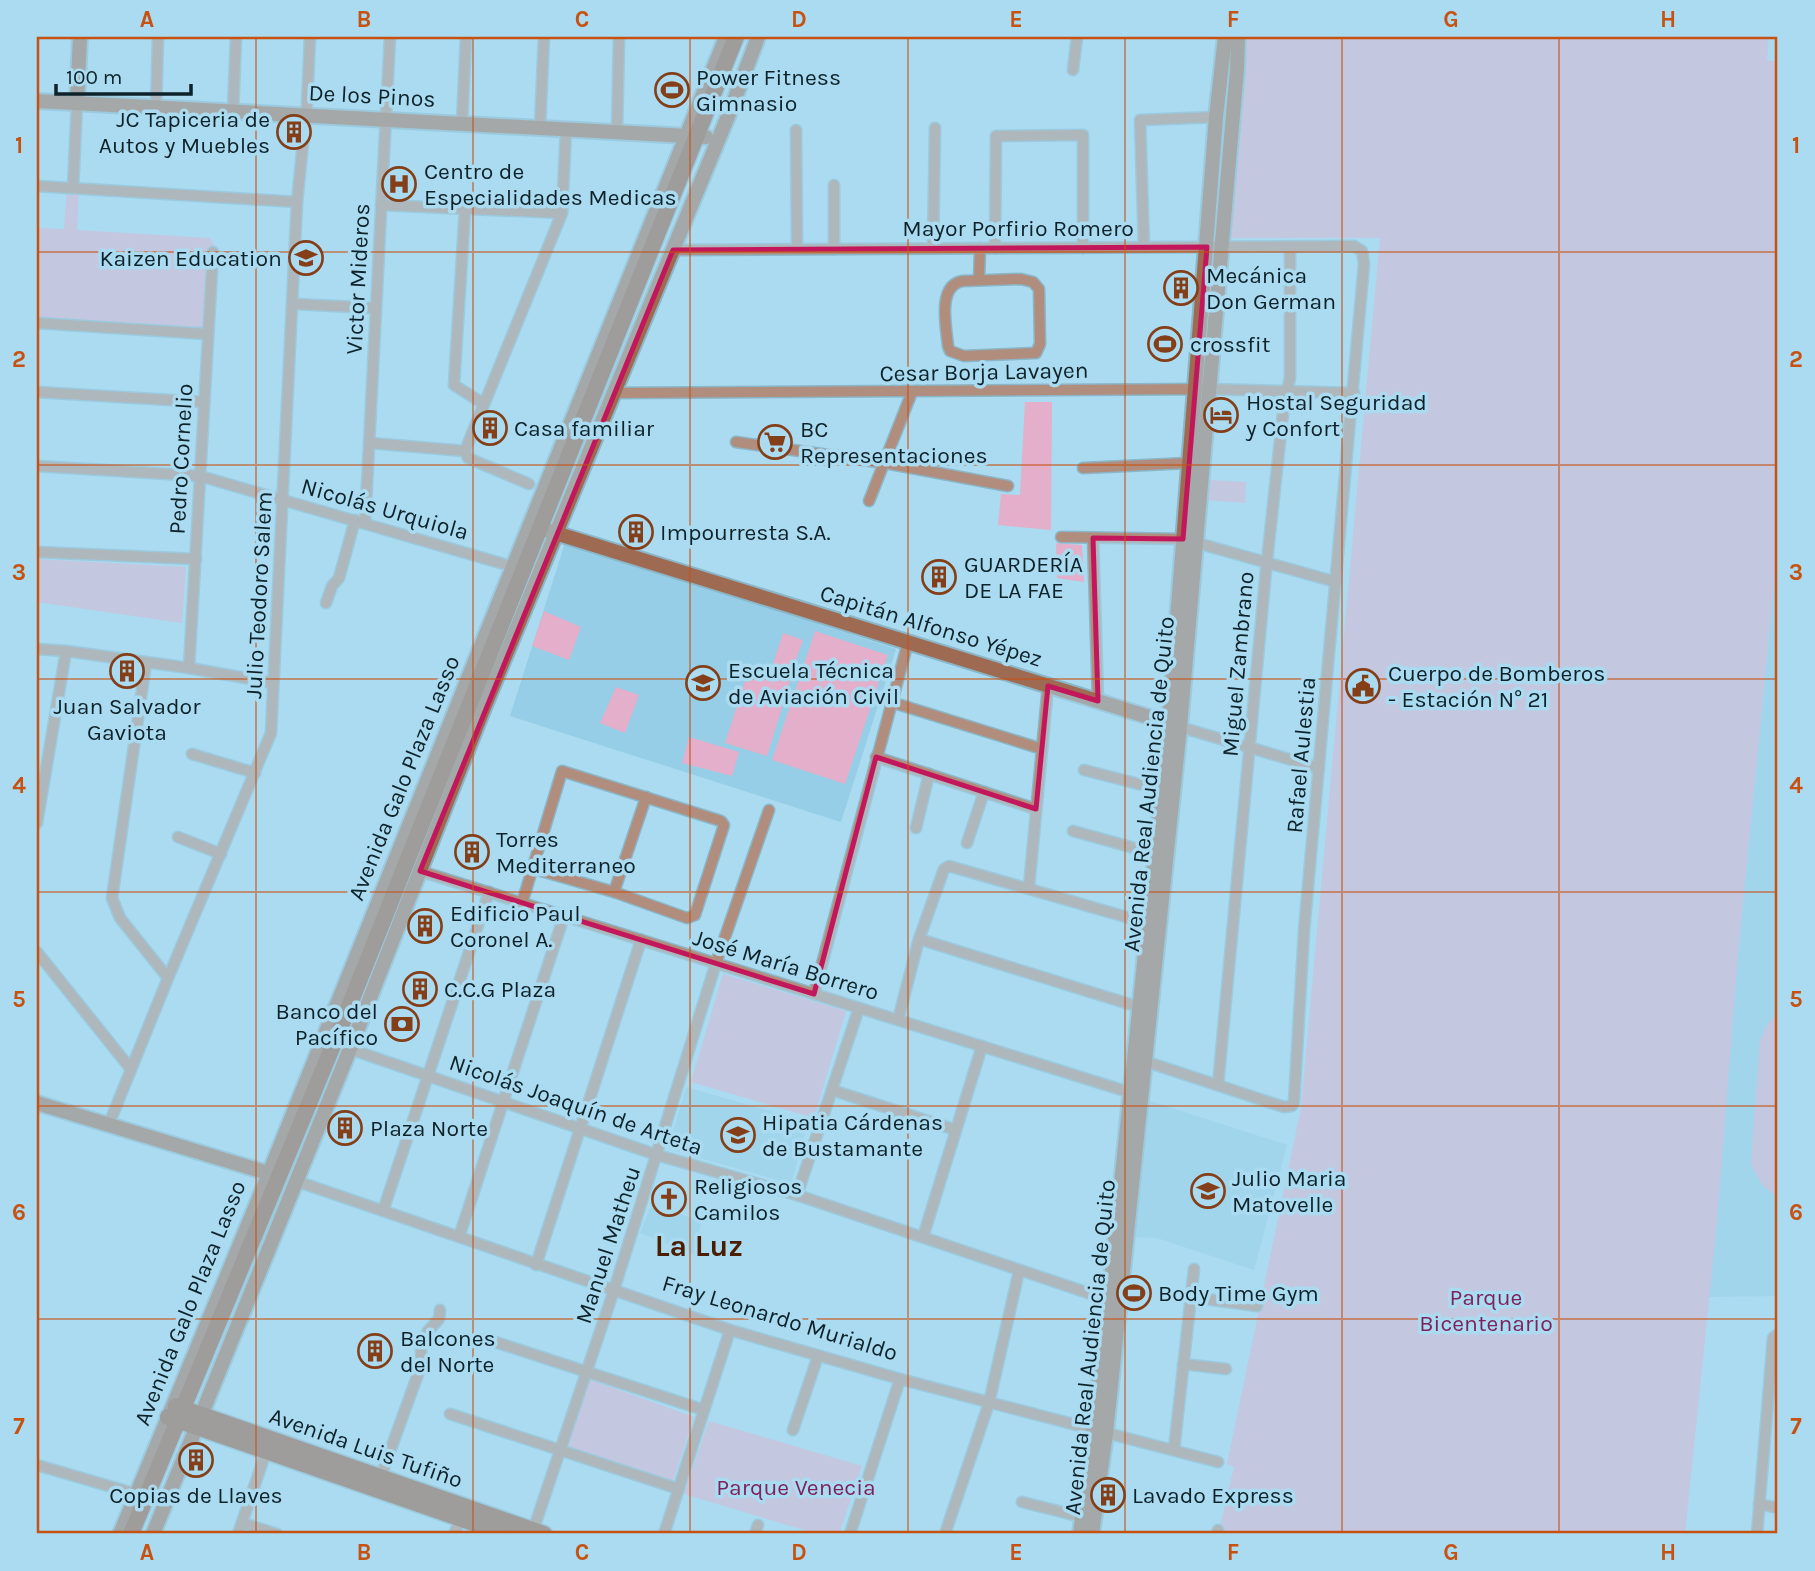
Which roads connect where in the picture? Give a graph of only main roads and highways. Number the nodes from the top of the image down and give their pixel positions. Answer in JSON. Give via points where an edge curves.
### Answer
{"nodes":[{"id":1,"x":80,"y":37,"type":"edge"},
{"id":2,"x":726,"y":37,"type":"edge"},
{"id":3,"x":736,"y":37,"type":"edge"},
{"id":4,"x":746,"y":37,"type":"edge"},
{"id":5,"x":758,"y":37,"type":"edge"},
{"id":6,"x":1225,"y":37,"type":"edge"},
{"id":7,"x":1238,"y":37,"type":"edge"},
{"id":8,"x":37,"y":101,"type":"edge"},
{"id":9,"x":77,"y":103,"type":"junction"},
{"id":10,"x":696,"y":136,"type":"junction"},
{"id":11,"x":1202,"y":389,"type":"junction"},
{"id":12,"x":543,"y":529,"type":"junction"},
{"id":13,"x":1189,"y":540,"type":"junction"},
{"id":14,"x":1174,"y":725,"type":"junction"},
{"id":15,"x":1135,"y":1094,"type":"junction"},
{"id":16,"x":37,"y":1103,"type":"edge"},
{"id":17,"x":268,"y":1173,"type":"junction"},
{"id":18,"x":185,"y":1416,"type":"junction"},
{"id":19,"x":1100,"y":1431,"type":"junction"},
{"id":20,"x":480,"y":1519,"type":"junction"},
{"id":21,"x":457,"y":1526,"type":"edge"},
{"id":22,"x":539,"y":1532,"type":"edge"},
{"id":23,"x":120,"y":1534,"type":"edge"},
{"id":24,"x":131,"y":1534,"type":"edge"},
{"id":25,"x":142,"y":1534,"type":"edge"},
{"id":26,"x":153,"y":1534,"type":"edge"},
{"id":27,"x":505,"y":1534,"type":"edge"},
{"id":28,"x":1080,"y":1534,"type":"edge"},
{"id":29,"x":1093,"y":1534,"type":"edge"}],
"edges":[{"from":1,"to":9,"type":"main road"},
{"from":2,"to":10,"type":"main road","name":"Avenida Galo Plaza Lasso"},
{"from":3,"to":10,"type":"main road","name":"Avenida Galo Plaza Lasso"},
{"from":4,"to":10,"type":"main road","name":"Avenida Galo Plaza Lasso"},
{"from":5,"to":12,"type":"main road","name":"Avenida Galo Plaza Lasso","via":[[614,393]]},
{"from":6,"to":11,"type":"main road","name":"Avenida Real Audiencia de Quito","via":[[1207,247]]},
{"from":7,"to":11,"type":"main road","name":"Avenida Real Audiencia de Quito","via":[[1222,247]]},
{"from":8,"to":9,"type":"main road","name":"De los Pinos"},
{"from":9,"to":10,"type":"main road","name":"De los Pinos"},
{"from":10,"to":12,"type":"main road","name":"Avenida Galo Plaza Lasso"},
{"from":11,"to":13,"type":"main road","name":"Avenida Real Audiencia de Quito"},
{"from":11,"to":13,"type":"main road","name":"Avenida Real Audiencia de Quito","via":[[1188,463]]},
{"from":12,"to":14,"type":"main road","name":"Capitán Alfonso Yépez"},
{"from":12,"to":17,"type":"main road","name":"Avenida Galo Plaza Lasso","via":[[514,568]]},
{"from":12,"to":18,"type":"main road","name":"Avenida Galo Plaza Lasso"},
{"from":12,"to":18,"type":"main road","name":"Avenida Galo Plaza Lasso","via":[[483,710],[350,1049],[296,1181]]},
{"from":13,"to":14,"type":"main road","name":"Avenida Real Audiencia de Quito"},
{"from":14,"to":15,"type":"main road","name":"Avenida Real Audiencia de Quito","via":[[1147,923]]},
{"from":14,"to":15,"type":"main road","name":"Avenida Real Audiencia de Quito","via":[[1144,1060]]},
{"from":15,"to":19,"type":"main road","name":"Avenida Real Audiencia de Quito"},
{"from":15,"to":19,"type":"main road","name":"Avenida Real Audiencia de Quito","via":[[1109,1300]]},
{"from":16,"to":17,"type":"main road"},
{"from":17,"to":18,"type":"main road","name":"Avenida Galo Plaza Lasso"},
{"from":18,"to":20,"type":"main road","name":"Avenida Luis Tufiño","via":[[381,1476]]},
{"from":18,"to":21,"type":"main road","name":"Avenida Luis Tufiño"},
{"from":18,"to":23,"type":"main road","name":"Avenida Galo Plaza Lasso","via":[[136,1494]]},
{"from":18,"to":24,"type":"main road","name":"Avenida Galo Plaza Lasso"},
{"from":18,"to":25,"type":"main road","name":"Avenida Galo Plaza Lasso"},
{"from":18,"to":26,"type":"main road","name":"Avenida Galo Plaza Lasso"},
{"from":19,"to":28,"type":"main road","name":"Avenida Real Audiencia de Quito"},
{"from":19,"to":29,"type":"main road","name":"Avenida Real Audiencia de Quito"},
{"from":20,"to":21,"type":"main road","name":"Avenida Luis Tufiño"},
{"from":20,"to":22,"type":"main road","name":"Avenida Luis Tufiño"},
{"from":20,"to":27,"type":"main road","name":"Avenida Luis Tufiño"}]}
